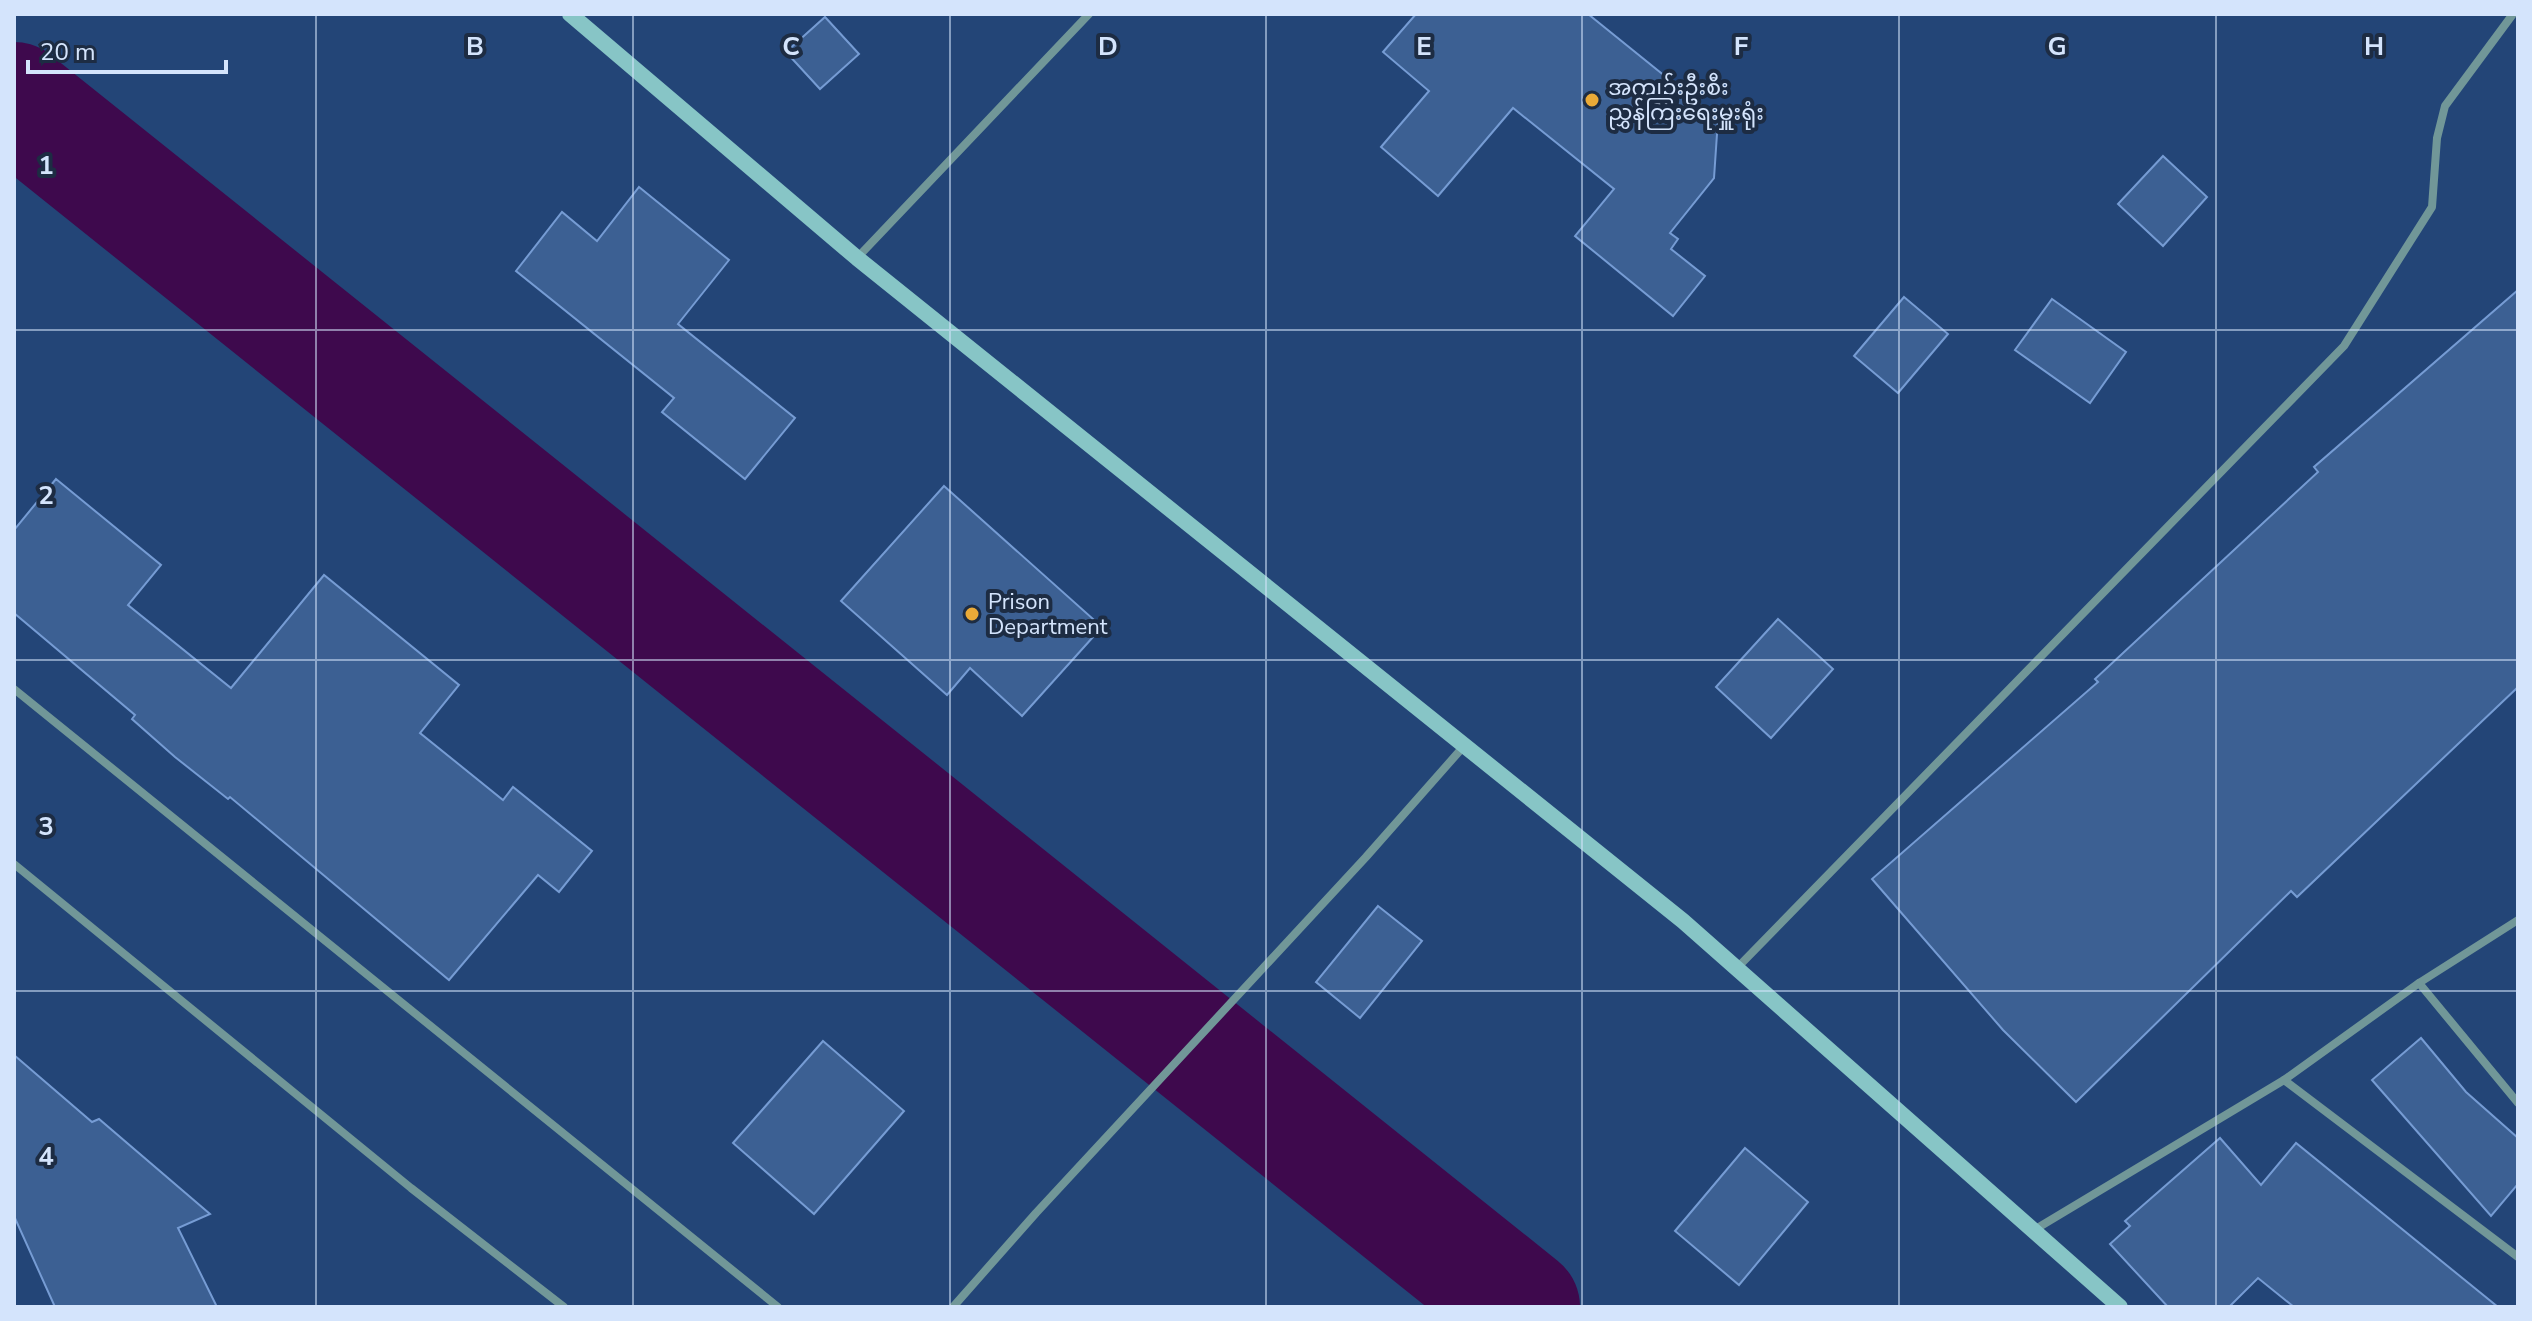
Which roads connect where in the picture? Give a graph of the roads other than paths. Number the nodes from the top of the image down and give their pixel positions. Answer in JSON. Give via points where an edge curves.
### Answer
{"nodes":[{"id":1,"x":570,"y":14,"type":"edge"},
{"id":2,"x":1089,"y":14,"type":"edge"},
{"id":3,"x":2513,"y":14,"type":"edge"},
{"id":4,"x":857,"y":258,"type":"junction"},
{"id":5,"x":14,"y":689,"type":"edge"},
{"id":6,"x":1464,"y":745,"type":"junction"},
{"id":7,"x":14,"y":864,"type":"edge"},
{"id":8,"x":2518,"y":920,"type":"edge"},
{"id":9,"x":1737,"y":968,"type":"junction"},
{"id":10,"x":2419,"y":983,"type":"junction"},
{"id":11,"x":2284,"y":1080,"type":"junction"},
{"id":12,"x":2518,"y":1103,"type":"edge"},
{"id":13,"x":2033,"y":1230,"type":"junction"},
{"id":14,"x":2518,"y":1257,"type":"edge"},
{"id":15,"x":564,"y":1307,"type":"edge"},
{"id":16,"x":778,"y":1307,"type":"edge"},
{"id":17,"x":953,"y":1307,"type":"edge"},
{"id":18,"x":2120,"y":1307,"type":"edge"}],
"edges":[{"from":1,"to":4,"type":"street"},
{"from":2,"to":4,"type":"street"},
{"from":3,"to":9,"type":"street","via":[[2445,106],[2432,207],[2344,346]]},
{"from":4,"to":6,"type":"street"},
{"from":5,"to":16,"type":"street"},
{"from":6,"to":9,"type":"street"},
{"from":6,"to":17,"type":"street"},
{"from":7,"to":15,"type":"street"},
{"from":8,"to":10,"type":"street"},
{"from":9,"to":13,"type":"street"},
{"from":10,"to":11,"type":"street"},
{"from":10,"to":12,"type":"street"},
{"from":11,"to":13,"type":"street"},
{"from":11,"to":14,"type":"street"},
{"from":13,"to":18,"type":"street"}]}
